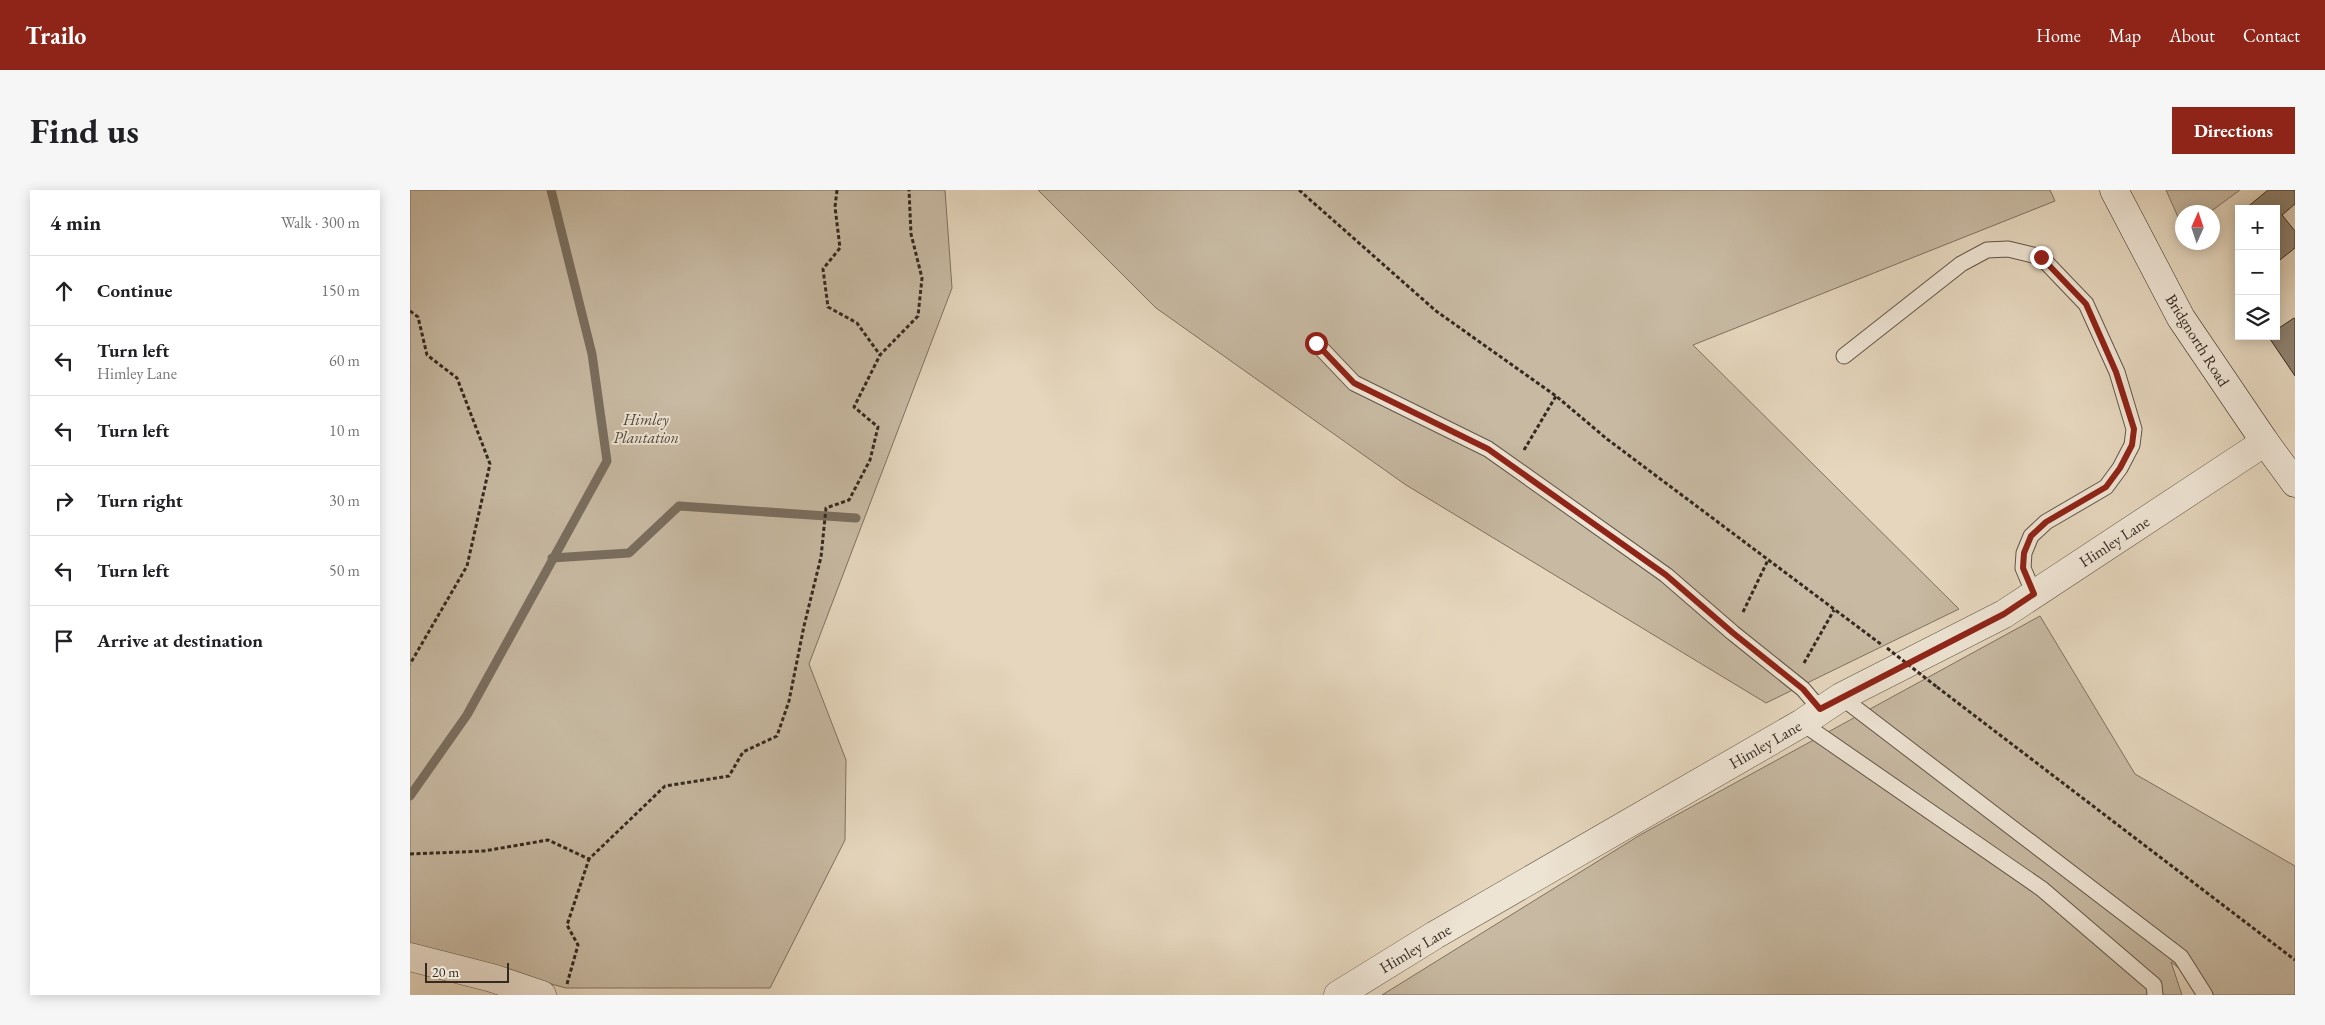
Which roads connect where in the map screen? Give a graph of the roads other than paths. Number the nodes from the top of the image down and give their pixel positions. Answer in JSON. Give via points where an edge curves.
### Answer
{"nodes":[{"id":1,"x":2114,"y":190,"type":"edge"},
{"id":2,"x":1316,"y":343,"type":"dead end"},
{"id":3,"x":1844,"y":356,"type":"dead end"},
{"id":4,"x":2265,"y":442,"type":"junction"},
{"id":5,"x":2295,"y":483,"type":"edge"},
{"id":6,"x":2034,"y":594,"type":"junction"},
{"id":7,"x":1821,"y":710,"type":"junction"},
{"id":8,"x":410,"y":957,"type":"edge"},
{"id":9,"x":554,"y":992,"type":"edge"},
{"id":10,"x":1338,"y":995,"type":"edge"},
{"id":11,"x":2155,"y":995,"type":"edge"},
{"id":12,"x":2206,"y":995,"type":"edge"}],
"edges":[{"from":1,"to":4,"type":"street","name":"Bridgnorth Road","via":[[2181,318]]},
{"from":2,"to":7,"type":"lane","via":[[1354,383],[1488,449],[1666,575],[1794,681]]},
{"from":3,"to":6,"type":"lane","via":[[1961,264],[1987,250],[2008,249],[2041,257],[2086,304],[2116,372],[2134,429],[2132,445],[2106,487],[2046,522],[2031,536],[2024,553],[2023,568]]},
{"from":4,"to":5,"type":"street","name":"Bridgnorth Road"},
{"from":4,"to":6,"type":"street","name":"Himley Lane"},
{"from":6,"to":7,"type":"street","name":"Himley Lane","via":[[2004,614]]},
{"from":7,"to":10,"type":"street","name":"Himley Lane"},
{"from":7,"to":11,"type":"lane","via":[[2042,889],[2154,985]]},
{"from":7,"to":12,"type":"lane","via":[[2182,957]]},
{"from":8,"to":9,"type":"street"}]}
